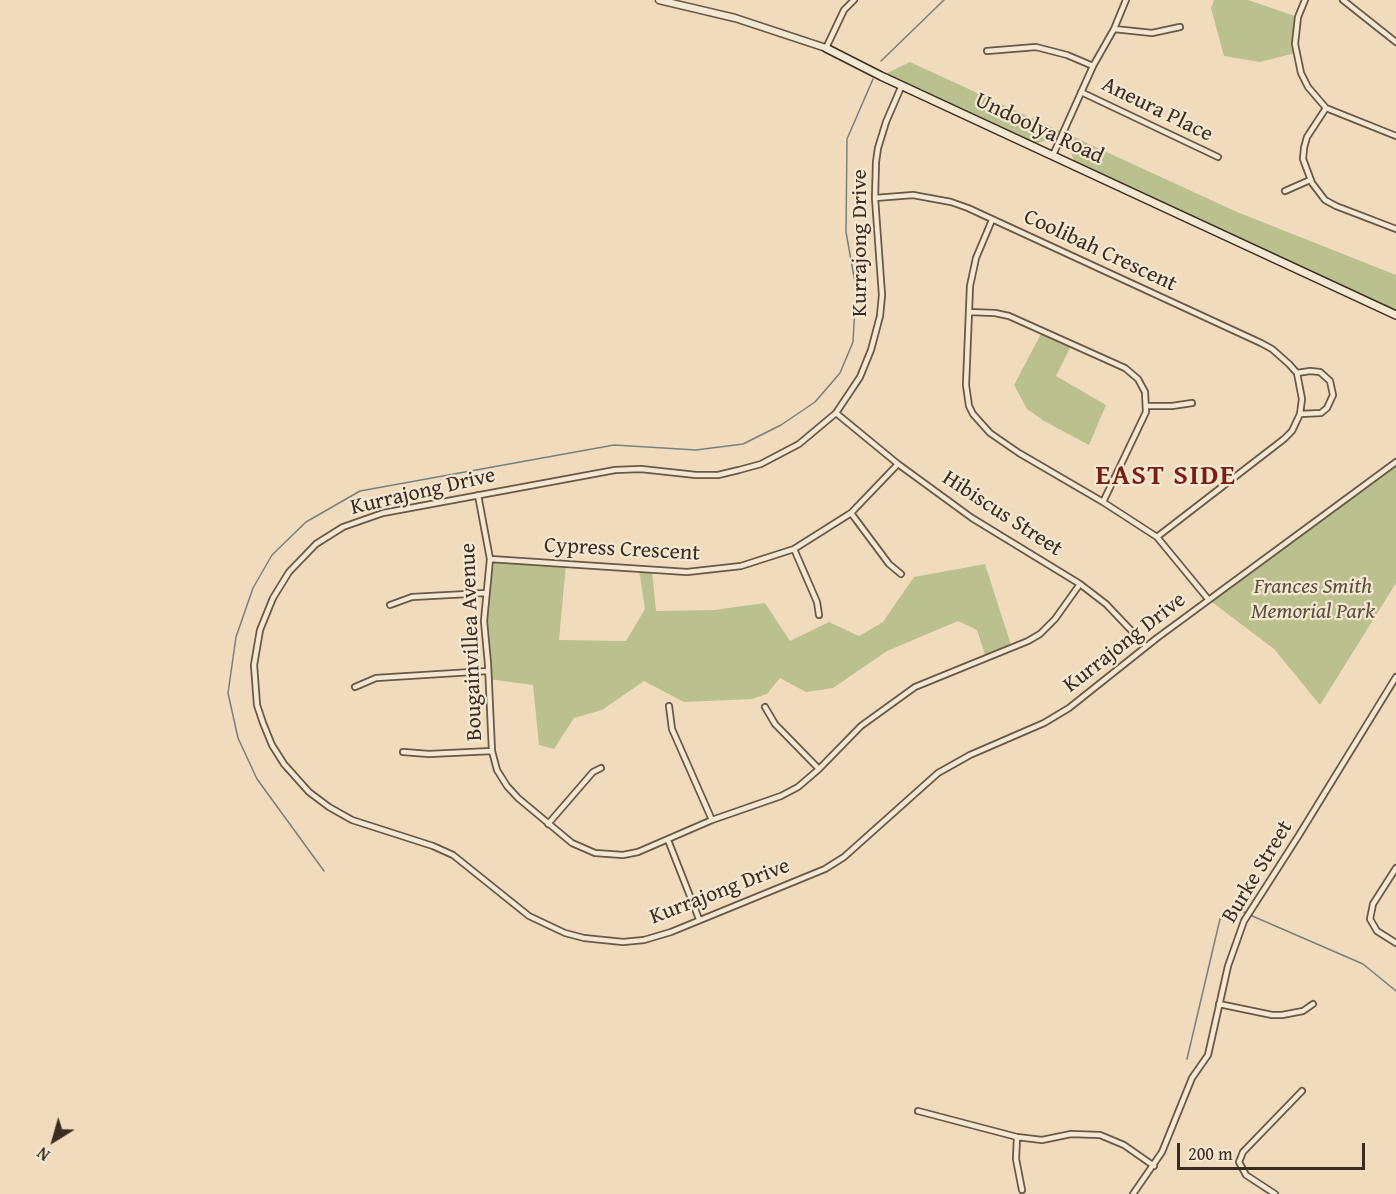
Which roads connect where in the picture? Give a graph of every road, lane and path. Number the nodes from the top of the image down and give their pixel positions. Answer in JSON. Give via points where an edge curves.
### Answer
{"nodes":[{"id":1,"x":659,"y":0,"type":"edge"},
{"id":2,"x":854,"y":0,"type":"edge"},
{"id":3,"x":1126,"y":0,"type":"edge"},
{"id":4,"x":1305,"y":0,"type":"edge"},
{"id":5,"x":1343,"y":0,"type":"edge"},
{"id":6,"x":1180,"y":27,"type":"dead end"},
{"id":7,"x":1114,"y":29,"type":"junction"},
{"id":8,"x":1396,"y":42,"type":"edge"},
{"id":9,"x":826,"y":48,"type":"junction"},
{"id":10,"x":987,"y":51,"type":"dead end"},
{"id":11,"x":1093,"y":66,"type":"junction"},
{"id":12,"x":902,"y":86,"type":"junction"},
{"id":13,"x":1082,"y":92,"type":"junction"},
{"id":14,"x":1326,"y":108,"type":"junction"},
{"id":15,"x":1396,"y":136,"type":"edge"},
{"id":16,"x":1053,"y":155,"type":"junction"},
{"id":17,"x":1218,"y":157,"type":"dead end"},
{"id":18,"x":1310,"y":180,"type":"junction"},
{"id":19,"x":1286,"y":190,"type":"dead end"},
{"id":20,"x":875,"y":198,"type":"junction"},
{"id":21,"x":992,"y":220,"type":"junction"},
{"id":22,"x":1396,"y":230,"type":"edge"},
{"id":23,"x":969,"y":312,"type":"junction"},
{"id":24,"x":1396,"y":315,"type":"edge"},
{"id":25,"x":1297,"y":373,"type":"junction"},
{"id":26,"x":1192,"y":403,"type":"dead end"},
{"id":27,"x":1147,"y":406,"type":"junction"},
{"id":28,"x":836,"y":413,"type":"junction"},
{"id":29,"x":1300,"y":414,"type":"junction"},
{"id":30,"x":1396,"y":462,"type":"edge"},
{"id":31,"x":898,"y":464,"type":"junction"},
{"id":32,"x":478,"y":495,"type":"junction"},
{"id":33,"x":1103,"y":502,"type":"junction"},
{"id":34,"x":851,"y":513,"type":"junction"},
{"id":35,"x":1157,"y":537,"type":"junction"},
{"id":36,"x":794,"y":549,"type":"junction"},
{"id":37,"x":490,"y":559,"type":"junction"},
{"id":38,"x":901,"y":574,"type":"dead end"},
{"id":39,"x":1080,"y":584,"type":"junction"},
{"id":40,"x":486,"y":592,"type":"junction"},
{"id":41,"x":1208,"y":599,"type":"junction"},
{"id":42,"x":390,"y":604,"type":"dead end"},
{"id":43,"x":819,"y":615,"type":"dead end"},
{"id":44,"x":1146,"y":646,"type":"junction"},
{"id":45,"x":488,"y":671,"type":"junction"},
{"id":46,"x":1396,"y":677,"type":"edge"},
{"id":47,"x":1394,"y":685,"type":"edge"},
{"id":48,"x":355,"y":687,"type":"dead end"},
{"id":49,"x":669,"y":706,"type":"dead end"},
{"id":50,"x":765,"y":707,"type":"dead end"},
{"id":51,"x":492,"y":751,"type":"junction"},
{"id":52,"x":403,"y":752,"type":"dead end"},
{"id":53,"x":601,"y":768,"type":"dead end"},
{"id":54,"x":819,"y":769,"type":"junction"},
{"id":55,"x":712,"y":820,"type":"junction"},
{"id":56,"x":548,"y":824,"type":"junction"},
{"id":57,"x":668,"y":840,"type":"junction"},
{"id":58,"x":1396,"y":868,"type":"edge"},
{"id":59,"x":699,"y":919,"type":"junction"},
{"id":60,"x":1396,"y":943,"type":"edge"},
{"id":61,"x":1220,"y":1004,"type":"junction"},
{"id":62,"x":1313,"y":1004,"type":"dead end"},
{"id":63,"x":1302,"y":1091,"type":"dead end"},
{"id":64,"x":918,"y":1111,"type":"dead end"},
{"id":65,"x":1017,"y":1137,"type":"junction"},
{"id":66,"x":1154,"y":1166,"type":"junction"},
{"id":67,"x":1022,"y":1190,"type":"dead end"},
{"id":68,"x":1133,"y":1194,"type":"edge"},
{"id":69,"x":1275,"y":1194,"type":"edge"}],
"edges":[{"from":1,"to":9,"type":"street","name":"Undoolya Road","via":[[735,18]]},
{"from":2,"to":9,"type":"street","via":[[844,10]]},
{"from":3,"to":7,"type":"street"},
{"from":4,"to":14,"type":"street","via":[[1298,17],[1296,53],[1308,87]]},
{"from":5,"to":8,"type":"street"},
{"from":6,"to":7,"type":"street","via":[[1152,33]]},
{"from":7,"to":11,"type":"street"},
{"from":9,"to":12,"type":"main road","name":"Undoolya Road"},
{"from":10,"to":11,"type":"street","via":[[1036,47]]},
{"from":11,"to":13,"type":"street"},
{"from":12,"to":16,"type":"main road","name":"Undoolya Road"},
{"from":12,"to":20,"type":"street","name":"Kurrajong Drive","via":[[878,148]]},
{"from":13,"to":16,"type":"street"},
{"from":13,"to":17,"type":"street","name":"Aneura Place"},
{"from":14,"to":15,"type":"street"},
{"from":14,"to":18,"type":"street","via":[[1304,148],[1303,159]]},
{"from":16,"to":24,"type":"main road","name":"Undoolya Road"},
{"from":18,"to":19,"type":"street"},
{"from":18,"to":22,"type":"street","via":[[1324,200]]},
{"from":20,"to":21,"type":"street","name":"Coolibah Crescent","via":[[933,198]]},
{"from":20,"to":28,"type":"street","name":"Kurrajong Drive","via":[[880,316],[860,377]]},
{"from":21,"to":23,"type":"street","via":[[976,258]]},
{"from":21,"to":25,"type":"street","name":"Coolibah Crescent","via":[[1261,344],[1282,357]]},
{"from":23,"to":27,"type":"street","via":[[1010,316],[1125,368],[1143,386]]},
{"from":23,"to":33,"type":"street","via":[[966,385],[973,414],[990,433],[1019,453]]},
{"from":25,"to":29,"type":"street","via":[[1302,399]]},
{"from":25,"to":29,"type":"street","via":[[1320,372],[1330,381],[1333,395],[1321,413]]},
{"from":26,"to":27,"type":"street"},
{"from":27,"to":33,"type":"street"},
{"from":28,"to":31,"type":"street","name":"Hibiscus Street"},
{"from":28,"to":32,"type":"street","name":"Kurrajong Drive","via":[[799,444],[761,464],[739,470],[696,475],[615,470]]},
{"from":29,"to":35,"type":"street","via":[[1284,440]]},
{"from":30,"to":41,"type":"street","name":"Kurrajong Drive"},
{"from":31,"to":34,"type":"street","name":"Cypress Crescent"},
{"from":31,"to":39,"type":"street","name":"Hibiscus Street","via":[[972,518]]},
{"from":32,"to":37,"type":"street","name":"Bougainvillea Avenue"},
{"from":32,"to":59,"type":"street","name":"Kurrajong Drive","via":[[362,519],[316,544],[289,572],[265,616],[254,664],[257,705],[272,745],[296,779],[329,807],[352,820],[453,855],[529,916],[558,930],[584,938],[623,942],[671,932]]},
{"from":33,"to":35,"type":"street"},
{"from":34,"to":36,"type":"street","name":"Cypress Crescent"},
{"from":34,"to":38,"type":"street"},
{"from":35,"to":41,"type":"street"},
{"from":36,"to":37,"type":"street","name":"Cypress Crescent","via":[[741,566],[687,572]]},
{"from":36,"to":43,"type":"street"},
{"from":37,"to":40,"type":"street","name":"Bougainvillea Avenue"},
{"from":39,"to":44,"type":"street","name":"Hibiscus Street","via":[[1106,604]]},
{"from":39,"to":54,"type":"street","name":"Bougainvillea Avenue","via":[[1040,634],[915,687],[861,726]]},
{"from":40,"to":42,"type":"street","via":[[412,597]]},
{"from":40,"to":45,"type":"street","name":"Bougainvillea Avenue"},
{"from":41,"to":44,"type":"street","name":"Kurrajong Drive"},
{"from":44,"to":59,"type":"street","name":"Kurrajong Drive","via":[[1047,722],[938,773],[844,857]]},
{"from":45,"to":48,"type":"street","via":[[376,678]]},
{"from":45,"to":51,"type":"street","name":"Bougainvillea Avenue"},
{"from":46,"to":47,"type":"street","name":"Burke Street"},
{"from":47,"to":61,"type":"street","name":"Burke Street","via":[[1244,921]]},
{"from":49,"to":55,"type":"street","via":[[672,729]]},
{"from":50,"to":54,"type":"street","via":[[775,724]]},
{"from":51,"to":52,"type":"street"},
{"from":51,"to":56,"type":"street","name":"Bougainvillea Avenue","via":[[507,786]]},
{"from":53,"to":56,"type":"street","via":[[593,772]]},
{"from":54,"to":55,"type":"street","name":"Bougainvillea Avenue","via":[[781,796]]},
{"from":55,"to":57,"type":"street","name":"Bougainvillea Avenue"},
{"from":56,"to":57,"type":"street","name":"Bougainvillea Avenue","via":[[572,843],[595,854],[623,855]]},
{"from":57,"to":59,"type":"street"},
{"from":58,"to":60,"type":"street","via":[[1373,904],[1370,919],[1377,931]]},
{"from":61,"to":62,"type":"street","via":[[1282,1015],[1303,1011]]},
{"from":61,"to":66,"type":"street","name":"Burke Street","via":[[1208,1055],[1192,1078]]},
{"from":63,"to":69,"type":"street","via":[[1243,1152],[1239,1162],[1246,1175]]},
{"from":64,"to":65,"type":"street"},
{"from":65,"to":66,"type":"street","via":[[1042,1140],[1071,1134],[1100,1135],[1124,1145]]},
{"from":65,"to":67,"type":"street","via":[[1016,1159]]},
{"from":66,"to":68,"type":"street","name":"Burke Street"}]}
